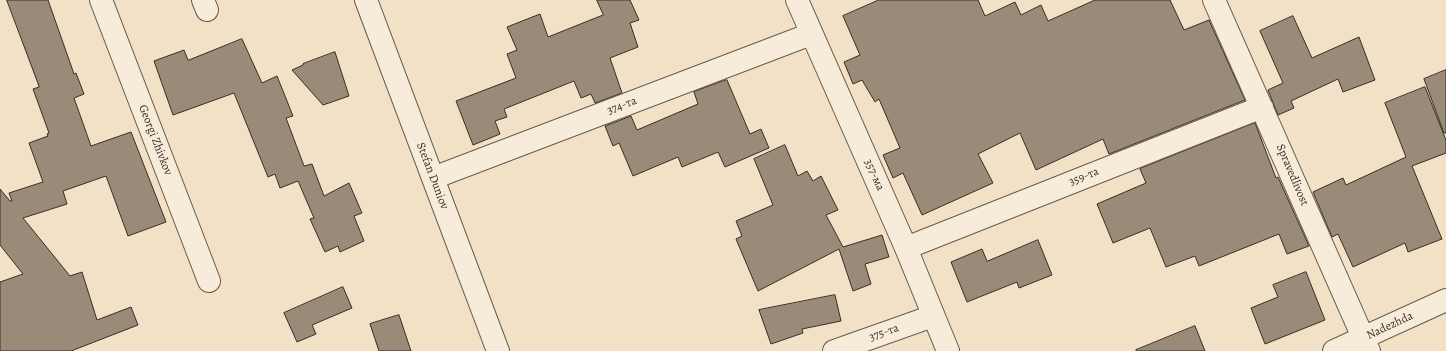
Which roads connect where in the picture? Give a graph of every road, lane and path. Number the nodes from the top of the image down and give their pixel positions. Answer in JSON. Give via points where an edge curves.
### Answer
{"nodes":[{"id":1,"x":101,"y":0,"type":"edge"},
{"id":2,"x":366,"y":0,"type":"edge"},
{"id":3,"x":799,"y":0,"type":"edge"},
{"id":4,"x":1214,"y":0,"type":"edge"},
{"id":5,"x":812,"y":34,"type":"junction"},
{"id":6,"x":1262,"y":107,"type":"junction"},
{"id":7,"x":433,"y":178,"type":"junction"},
{"id":8,"x":906,"y":248,"type":"junction"},
{"id":9,"x":209,"y":281,"type":"dead end"},
{"id":10,"x":1446,"y":300,"type":"edge"},
{"id":11,"x":933,"y":316,"type":"junction"},
{"id":12,"x":1366,"y":345,"type":"edge"},
{"id":13,"x":498,"y":351,"type":"edge"},
{"id":14,"x":834,"y":351,"type":"edge"},
{"id":15,"x":948,"y":351,"type":"edge"},
{"id":16,"x":1334,"y":351,"type":"edge"}],
"edges":[{"from":1,"to":9,"type":"street","name":"Georgi Zhivkov"},
{"from":2,"to":7,"type":"street","name":"Stefan Duniov"},
{"from":3,"to":5,"type":"street","name":"357-ма"},
{"from":4,"to":6,"type":"street","name":"Spravedlivost"},
{"from":5,"to":7,"type":"street","name":"374-та"},
{"from":5,"to":8,"type":"street","name":"357-ма"},
{"from":6,"to":8,"type":"street","name":"359-та"},
{"from":6,"to":12,"type":"street","name":"Spravedlivost"},
{"from":7,"to":13,"type":"street","name":"Stefan Duniov"},
{"from":8,"to":11,"type":"street","name":"357-ма"},
{"from":10,"to":12,"type":"street","name":"Nadezhda"},
{"from":11,"to":14,"type":"street","name":"375-та"},
{"from":11,"to":15,"type":"street","name":"357-ма"},
{"from":12,"to":16,"type":"street","name":"Nadezhda"}]}
